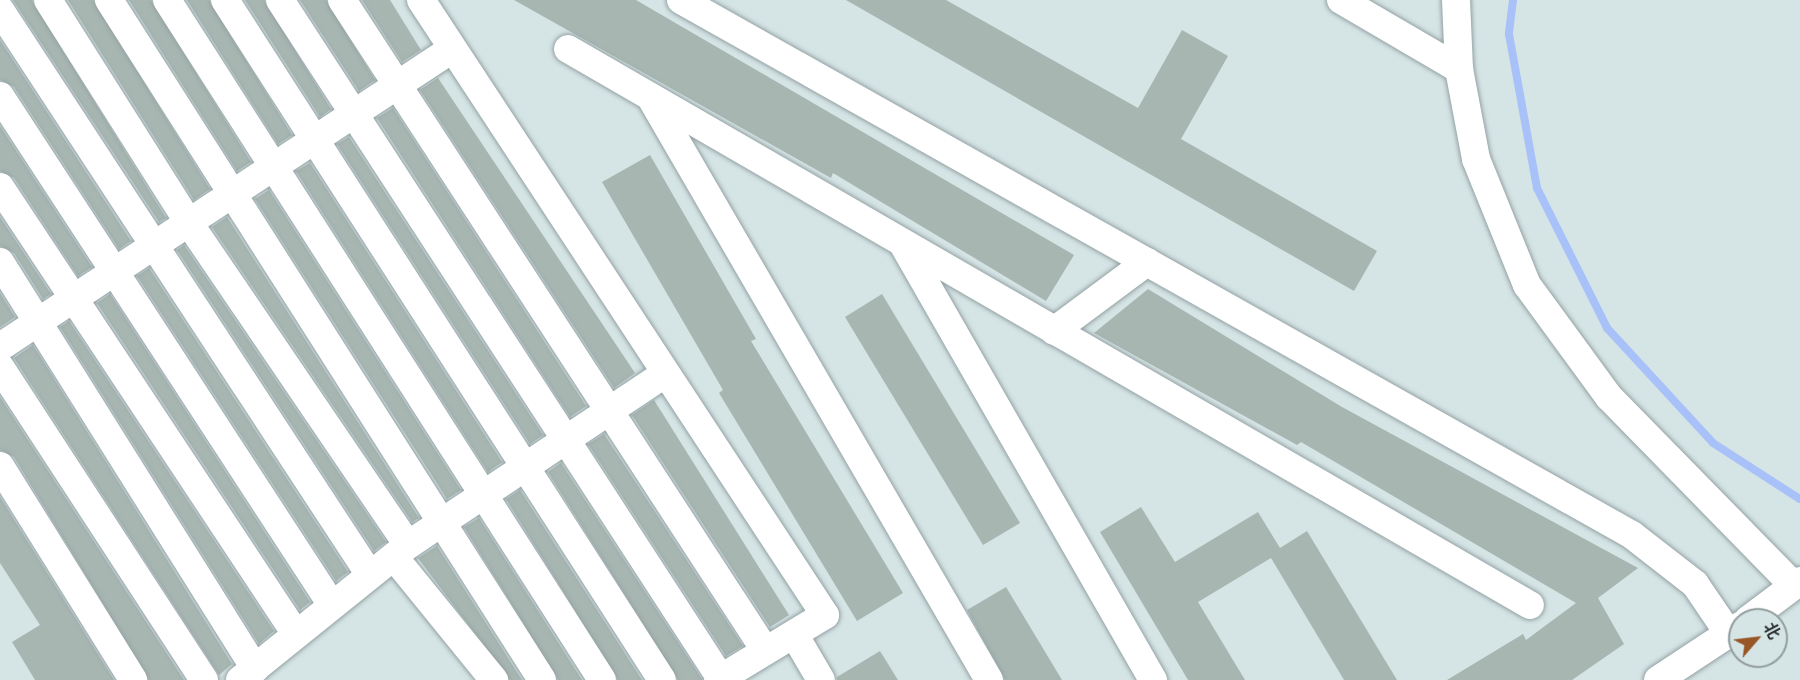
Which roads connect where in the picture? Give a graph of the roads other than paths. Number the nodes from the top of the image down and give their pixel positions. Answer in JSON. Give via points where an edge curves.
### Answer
{"nodes":[{"id":1,"x":48,"y":0,"type":"edge"},
{"id":2,"x":109,"y":0,"type":"edge"},
{"id":3,"x":166,"y":0,"type":"edge"},
{"id":4,"x":225,"y":0,"type":"edge"},
{"id":5,"x":280,"y":0,"type":"edge"},
{"id":6,"x":342,"y":0,"type":"edge"},
{"id":7,"x":421,"y":0,"type":"edge"},
{"id":8,"x":681,"y":0,"type":"edge"},
{"id":9,"x":1341,"y":0,"type":"edge"},
{"id":10,"x":1456,"y":0,"type":"edge"},
{"id":11,"x":0,"y":10,"type":"edge"},
{"id":12,"x":452,"y":49,"type":"junction"},
{"id":13,"x":568,"y":50,"type":"dead end"},
{"id":14,"x":1459,"y":69,"type":"junction"},
{"id":15,"x":397,"y":86,"type":"junction"},
{"id":16,"x":0,"y":96,"type":"edge"},
{"id":17,"x":651,"y":98,"type":"junction"},
{"id":18,"x":353,"y":114,"type":"junction"},
{"id":19,"x":312,"y":141,"type":"junction"},
{"id":20,"x":273,"y":168,"type":"junction"},
{"id":21,"x":0,"y":187,"type":"edge"},
{"id":22,"x":234,"y":193,"type":"junction"},
{"id":23,"x":189,"y":223,"type":"junction"},
{"id":24,"x":903,"y":244,"type":"junction"},
{"id":25,"x":151,"y":248,"type":"junction"},
{"id":26,"x":0,"y":262,"type":"edge"},
{"id":27,"x":1147,"y":262,"type":"junction"},
{"id":28,"x":114,"y":272,"type":"junction"},
{"id":29,"x":74,"y":298,"type":"junction"},
{"id":30,"x":38,"y":322,"type":"junction"},
{"id":31,"x":1054,"y":331,"type":"junction"},
{"id":32,"x":0,"y":347,"type":"edge"},
{"id":33,"x":0,"y":367,"type":"edge"},
{"id":34,"x":664,"y":374,"type":"junction"},
{"id":35,"x":613,"y":408,"type":"junction"},
{"id":36,"x":566,"y":440,"type":"junction"},
{"id":37,"x":0,"y":466,"type":"edge"},
{"id":38,"x":525,"y":467,"type":"junction"},
{"id":39,"x":484,"y":494,"type":"junction"},
{"id":40,"x":442,"y":522,"type":"junction"},
{"id":41,"x":401,"y":551,"type":"junction"},
{"id":42,"x":370,"y":575,"type":"junction"},
{"id":43,"x":1797,"y":583,"type":"edge"},
{"id":44,"x":332,"y":605,"type":"junction"},
{"id":45,"x":1530,"y":605,"type":"dead end"},
{"id":46,"x":1764,"y":608,"type":"edge"},
{"id":47,"x":1728,"y":616,"type":"edge"},
{"id":48,"x":296,"y":634,"type":"junction"},
{"id":49,"x":794,"y":634,"type":"junction"},
{"id":50,"x":1728,"y":634,"type":"edge"},
{"id":51,"x":765,"y":650,"type":"junction"},
{"id":52,"x":247,"y":674,"type":"edge"},
{"id":53,"x":133,"y":680,"type":"edge"},
{"id":54,"x":204,"y":680,"type":"edge"},
{"id":55,"x":494,"y":680,"type":"edge"},
{"id":56,"x":542,"y":680,"type":"edge"},
{"id":57,"x":602,"y":680,"type":"edge"},
{"id":58,"x":662,"y":680,"type":"edge"},
{"id":59,"x":720,"y":680,"type":"edge"},
{"id":60,"x":821,"y":680,"type":"edge"},
{"id":61,"x":989,"y":680,"type":"edge"},
{"id":62,"x":1153,"y":680,"type":"edge"},
{"id":63,"x":1658,"y":680,"type":"edge"}],
"edges":[{"from":1,"to":23,"type":"street"},
{"from":2,"to":22,"type":"street"},
{"from":3,"to":20,"type":"street"},
{"from":4,"to":19,"type":"street"},
{"from":5,"to":18,"type":"street"},
{"from":6,"to":15,"type":"street"},
{"from":7,"to":12,"type":"street"},
{"from":8,"to":27,"type":"street"},
{"from":9,"to":14,"type":"street"},
{"from":10,"to":14,"type":"street"},
{"from":11,"to":25,"type":"street"},
{"from":12,"to":15,"type":"street"},
{"from":12,"to":34,"type":"street"},
{"from":13,"to":17,"type":"street"},
{"from":14,"to":43,"type":"street","via":[[1490,202],[1552,325],[1609,397]]},
{"from":15,"to":18,"type":"street"},
{"from":15,"to":35,"type":"street"},
{"from":16,"to":28,"type":"street"},
{"from":17,"to":24,"type":"street"},
{"from":17,"to":61,"type":"street"},
{"from":18,"to":19,"type":"street"},
{"from":18,"to":36,"type":"street"},
{"from":19,"to":20,"type":"street"},
{"from":19,"to":38,"type":"street"},
{"from":20,"to":22,"type":"street"},
{"from":20,"to":39,"type":"street"},
{"from":21,"to":29,"type":"street"},
{"from":22,"to":23,"type":"street"},
{"from":22,"to":40,"type":"street"},
{"from":23,"to":25,"type":"street"},
{"from":23,"to":41,"type":"street"},
{"from":24,"to":31,"type":"street"},
{"from":24,"to":62,"type":"street"},
{"from":25,"to":28,"type":"street"},
{"from":25,"to":42,"type":"street"},
{"from":26,"to":30,"type":"street"},
{"from":27,"to":31,"type":"street"},
{"from":27,"to":47,"type":"street","via":[[1632,535],[1695,584]]},
{"from":28,"to":29,"type":"street"},
{"from":28,"to":44,"type":"street"},
{"from":29,"to":30,"type":"street"},
{"from":29,"to":48,"type":"street"},
{"from":30,"to":32,"type":"street"},
{"from":30,"to":52,"type":"street"},
{"from":31,"to":45,"type":"street"},
{"from":33,"to":54,"type":"street"},
{"from":34,"to":35,"type":"street"},
{"from":34,"to":49,"type":"street","via":[[825,615]]},
{"from":35,"to":36,"type":"street"},
{"from":35,"to":51,"type":"street"},
{"from":36,"to":38,"type":"street"},
{"from":36,"to":59,"type":"street"},
{"from":37,"to":53,"type":"street"},
{"from":38,"to":39,"type":"street"},
{"from":38,"to":58,"type":"street"},
{"from":39,"to":40,"type":"street"},
{"from":39,"to":57,"type":"street"},
{"from":40,"to":41,"type":"street"},
{"from":40,"to":56,"type":"street"},
{"from":41,"to":42,"type":"street"},
{"from":41,"to":55,"type":"street"},
{"from":42,"to":44,"type":"street"},
{"from":43,"to":46,"type":"street"},
{"from":44,"to":48,"type":"street"},
{"from":48,"to":52,"type":"street"},
{"from":49,"to":51,"type":"street"},
{"from":49,"to":60,"type":"street"},
{"from":50,"to":63,"type":"street"},
{"from":51,"to":59,"type":"street"}]}
